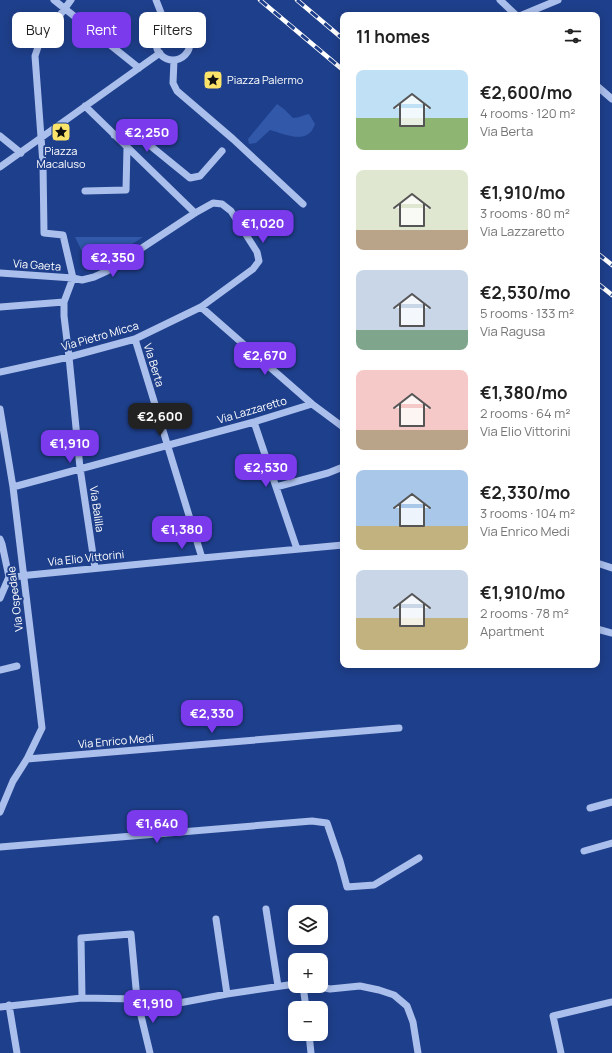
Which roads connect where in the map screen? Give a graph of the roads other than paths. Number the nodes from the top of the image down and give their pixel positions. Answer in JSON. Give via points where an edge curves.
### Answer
{"nodes":[{"id":1,"x":54,"y":0,"type":"edge"},
{"id":2,"x":71,"y":0,"type":"edge"},
{"id":3,"x":156,"y":0,"type":"edge"},
{"id":4,"x":500,"y":0,"type":"edge"},
{"id":5,"x":558,"y":0,"type":"edge"},
{"id":6,"x":65,"y":8,"type":"junction"},
{"id":7,"x":161,"y":12,"type":"edge"},
{"id":8,"x":513,"y":12,"type":"edge"},
{"id":9,"x":529,"y":12,"type":"edge"},
{"id":10,"x":158,"y":48,"type":"edge"},
{"id":11,"x":189,"y":48,"type":"edge"},
{"id":12,"x":160,"y":53,"type":"junction"},
{"id":13,"x":174,"y":60,"type":"junction"},
{"id":14,"x":139,"y":68,"type":"junction"},
{"id":15,"x":600,"y":89,"type":"edge"},
{"id":16,"x":612,"y":90,"type":"edge"},
{"id":17,"x":604,"y":92,"type":"junction"},
{"id":18,"x":612,"y":99,"type":"edge"},
{"id":19,"x":85,"y":106,"type":"junction"},
{"id":20,"x":114,"y":135,"type":"junction"},
{"id":21,"x":0,"y":136,"type":"edge"},
{"id":22,"x":41,"y":138,"type":"junction"},
{"id":23,"x":127,"y":147,"type":"junction"},
{"id":24,"x":222,"y":151,"type":"dead end"},
{"id":25,"x":21,"y":153,"type":"junction"},
{"id":26,"x":0,"y":167,"type":"edge"},
{"id":27,"x":85,"y":191,"type":"dead end"},
{"id":28,"x":303,"y":204,"type":"dead end"},
{"id":29,"x":195,"y":213,"type":"junction"},
{"id":30,"x":0,"y":273,"type":"edge"},
{"id":31,"x":73,"y":278,"type":"junction"},
{"id":32,"x":64,"y":302,"type":"junction"},
{"id":33,"x":0,"y":307,"type":"edge"},
{"id":34,"x":201,"y":307,"type":"junction"},
{"id":35,"x":135,"y":339,"type":"junction"},
{"id":36,"x":69,"y":357,"type":"junction"},
{"id":37,"x":0,"y":372,"type":"edge"},
{"id":38,"x":312,"y":404,"type":"junction"},
{"id":39,"x":0,"y":409,"type":"edge"},
{"id":40,"x":254,"y":422,"type":"junction"},
{"id":41,"x":340,"y":425,"type":"edge"},
{"id":42,"x":167,"y":445,"type":"junction"},
{"id":43,"x":80,"y":468,"type":"junction"},
{"id":44,"x":340,"y":468,"type":"edge"},
{"id":45,"x":13,"y":487,"type":"junction"},
{"id":46,"x":276,"y":487,"type":"junction"},
{"id":47,"x":0,"y":538,"type":"edge"},
{"id":48,"x":340,"y":545,"type":"edge"},
{"id":49,"x":297,"y":549,"type":"junction"},
{"id":50,"x":202,"y":558,"type":"junction"},
{"id":51,"x":600,"y":564,"type":"edge"},
{"id":52,"x":95,"y":568,"type":"junction"},
{"id":53,"x":612,"y":568,"type":"edge"},
{"id":54,"x":23,"y":576,"type":"junction"},
{"id":55,"x":9,"y":577,"type":"junction"},
{"id":56,"x":0,"y":598,"type":"edge"},
{"id":57,"x":600,"y":630,"type":"edge"},
{"id":58,"x":612,"y":633,"type":"edge"},
{"id":59,"x":17,"y":666,"type":"dead end"},
{"id":60,"x":0,"y":670,"type":"edge"},
{"id":61,"x":399,"y":728,"type":"dead end"},
{"id":62,"x":27,"y":759,"type":"junction"},
{"id":63,"x":612,"y":802,"type":"edge"},
{"id":64,"x":590,"y":808,"type":"dead end"},
{"id":65,"x":0,"y":812,"type":"edge"},
{"id":66,"x":612,"y":843,"type":"edge"},
{"id":67,"x":0,"y":847,"type":"edge"},
{"id":68,"x":584,"y":851,"type":"dead end"},
{"id":69,"x":419,"y":858,"type":"dead end"},
{"id":70,"x":266,"y":909,"type":"dead end"},
{"id":71,"x":216,"y":919,"type":"dead end"},
{"id":72,"x":288,"y":985,"type":"edge"},
{"id":73,"x":278,"y":986,"type":"junction"},
{"id":74,"x":328,"y":988,"type":"edge"},
{"id":75,"x":228,"y":994,"type":"junction"},
{"id":76,"x":82,"y":998,"type":"junction"},
{"id":77,"x":137,"y":999,"type":"junction"},
{"id":78,"x":612,"y":1002,"type":"edge"},
{"id":79,"x":9,"y":1005,"type":"junction"},
{"id":80,"x":0,"y":1007,"type":"edge"},
{"id":81,"x":310,"y":1041,"type":"edge"},
{"id":82,"x":18,"y":1053,"type":"edge"},
{"id":83,"x":150,"y":1053,"type":"edge"},
{"id":84,"x":311,"y":1053,"type":"edge"},
{"id":85,"x":418,"y":1053,"type":"edge"},
{"id":86,"x":561,"y":1053,"type":"edge"}],
"edges":[{"from":1,"to":6,"type":"street"},
{"from":2,"to":6,"type":"street"},
{"from":3,"to":7,"type":"street"},
{"from":4,"to":8,"type":"street"},
{"from":5,"to":9,"type":"street"},
{"from":6,"to":14,"type":"street"},
{"from":6,"to":22,"type":"street","via":[[39,44],[36,56]]},
{"from":10,"to":12,"type":"street"},
{"from":11,"to":13,"type":"street","via":[[186,54]]},
{"from":12,"to":13,"type":"street"},
{"from":12,"to":14,"type":"street"},
{"from":13,"to":28,"type":"street","via":[[173,83],[177,91]]},
{"from":14,"to":19,"type":"street"},
{"from":15,"to":17,"type":"street"},
{"from":16,"to":17,"type":"street"},
{"from":17,"to":18,"type":"street"},
{"from":19,"to":20,"type":"street"},
{"from":19,"to":22,"type":"street"},
{"from":20,"to":23,"type":"street"},
{"from":20,"to":24,"type":"street","via":[[130,130],[190,178],[200,176]]},
{"from":21,"to":25,"type":"street"},
{"from":22,"to":25,"type":"street"},
{"from":22,"to":31,"type":"street","via":[[44,233],[63,235]]},
{"from":23,"to":27,"type":"street","via":[[126,190]]},
{"from":23,"to":29,"type":"street"},
{"from":25,"to":26,"type":"street"},
{"from":29,"to":31,"type":"street","name":"Via Gaeta","via":[[94,278]]},
{"from":29,"to":34,"type":"street","name":"Via Pietro Micca","via":[[213,203],[225,206],[257,252],[259,261],[253,269]]},
{"from":30,"to":31,"type":"street","name":"Via Gaeta"},
{"from":31,"to":32,"type":"street"},
{"from":32,"to":33,"type":"street"},
{"from":32,"to":36,"type":"street","name":"Via Balilla"},
{"from":34,"to":35,"type":"street","name":"Via Pietro Micca"},
{"from":34,"to":38,"type":"street"},
{"from":35,"to":36,"type":"street","name":"Via Pietro Micca"},
{"from":35,"to":42,"type":"street","name":"Via Berta"},
{"from":36,"to":37,"type":"street","name":"Via Pietro Micca"},
{"from":36,"to":43,"type":"street","name":"Via Balilla"},
{"from":38,"to":40,"type":"street","name":"Via Lazzaretto"},
{"from":38,"to":41,"type":"street"},
{"from":39,"to":45,"type":"street","name":"Via Ospedale"},
{"from":40,"to":42,"type":"street","name":"Via Lazzaretto"},
{"from":40,"to":46,"type":"street"},
{"from":42,"to":43,"type":"street","name":"Via Lazzaretto"},
{"from":42,"to":50,"type":"street","name":"Via Berta"},
{"from":43,"to":45,"type":"street","name":"Via Lazzaretto"},
{"from":43,"to":52,"type":"street","name":"Via Balilla"},
{"from":44,"to":46,"type":"street"},
{"from":45,"to":54,"type":"street","name":"Via Ospedale"},
{"from":46,"to":49,"type":"street"},
{"from":47,"to":55,"type":"street"},
{"from":48,"to":49,"type":"street","name":"Via Elio Vittorini"},
{"from":49,"to":50,"type":"street","name":"Via Elio Vittorini"},
{"from":50,"to":52,"type":"street","name":"Via Elio Vittorini"},
{"from":51,"to":53,"type":"street"},
{"from":52,"to":54,"type":"street","name":"Via Elio Vittorini"},
{"from":54,"to":55,"type":"street","name":"Via Elio Vittorini"},
{"from":54,"to":62,"type":"street","name":"Via Ospedale","via":[[42,728]]},
{"from":55,"to":56,"type":"street"},
{"from":57,"to":58,"type":"street"},
{"from":59,"to":60,"type":"street"},
{"from":61,"to":62,"type":"street","name":"Via Enrico Medi"},
{"from":62,"to":65,"type":"street","name":"Via Ospedale","via":[[13,781]]},
{"from":63,"to":64,"type":"street"},
{"from":66,"to":68,"type":"street"},
{"from":67,"to":69,"type":"street","via":[[312,821],[327,823],[347,887],[374,885]]},
{"from":70,"to":73,"type":"street"},
{"from":71,"to":75,"type":"street"},
{"from":72,"to":73,"type":"street"},
{"from":73,"to":75,"type":"street"},
{"from":74,"to":85,"type":"street","via":[[360,986],[394,995],[407,1006],[413,1022]]},
{"from":75,"to":77,"type":"street","via":[[162,1006]]},
{"from":76,"to":77,"type":"street"},
{"from":76,"to":77,"type":"street","via":[[81,938],[131,934]]},
{"from":76,"to":79,"type":"street"},
{"from":77,"to":83,"type":"street"},
{"from":78,"to":86,"type":"street","via":[[553,1016]]},
{"from":79,"to":80,"type":"street"},
{"from":79,"to":82,"type":"street"},
{"from":81,"to":84,"type":"street"}]}
